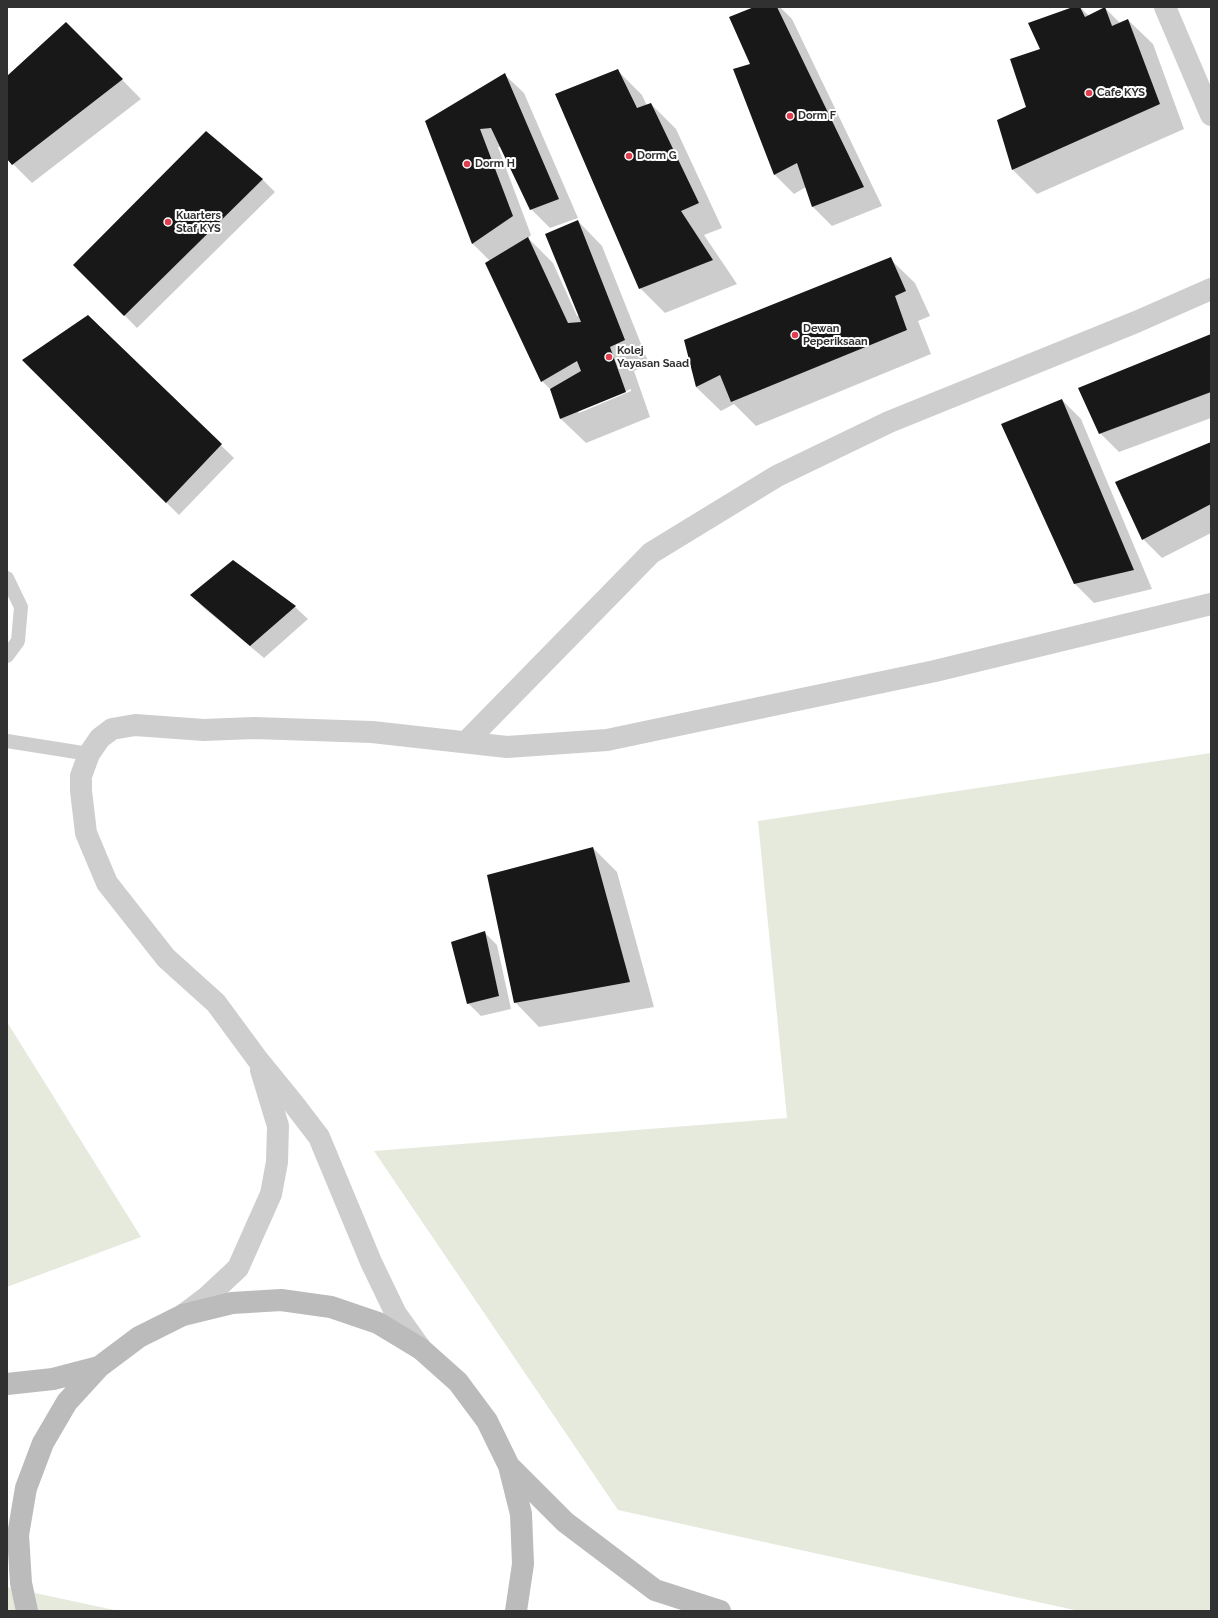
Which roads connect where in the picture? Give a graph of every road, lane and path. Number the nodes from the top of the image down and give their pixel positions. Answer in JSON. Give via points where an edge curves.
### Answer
{"nodes":[{"id":1,"x":1166,"y":7,"type":"edge"},
{"id":2,"x":1211,"y":115,"type":"edge"},
{"id":3,"x":1211,"y":289,"type":"edge"},
{"id":4,"x":7,"y":578,"type":"edge"},
{"id":5,"x":1211,"y":604,"type":"edge"},
{"id":6,"x":7,"y":656,"type":"edge"},
{"id":7,"x":7,"y":741,"type":"edge"},
{"id":8,"x":466,"y":742,"type":"junction"},
{"id":9,"x":89,"y":754,"type":"junction"},
{"id":10,"x":258,"y":1060,"type":"junction"},
{"id":11,"x":183,"y":1315,"type":"junction"},
{"id":12,"x":421,"y":1349,"type":"junction"},
{"id":13,"x":99,"y":1367,"type":"junction"},
{"id":14,"x":7,"y":1384,"type":"edge"},
{"id":15,"x":509,"y":1466,"type":"junction"},
{"id":16,"x":7,"y":1557,"type":"edge"},
{"id":17,"x":20,"y":1583,"type":"junction"},
{"id":18,"x":27,"y":1611,"type":"edge"},
{"id":19,"x":516,"y":1611,"type":"edge"},
{"id":20,"x":720,"y":1611,"type":"edge"}],
"edges":[{"from":1,"to":2,"type":"street"},
{"from":3,"to":8,"type":"street","via":[[889,422],[777,476],[651,554]]},
{"from":4,"to":6,"type":"lane","via":[[21,607],[18,641]]},
{"from":5,"to":8,"type":"street","via":[[935,671],[607,740],[507,747]]},
{"from":7,"to":9,"type":"lane"},
{"from":8,"to":9,"type":"street","via":[[372,732],[254,728],[204,730],[134,725],[112,729],[100,738]]},
{"from":9,"to":10,"type":"street","via":[[81,776],[86,833],[107,883],[166,958],[216,1003]]},
{"from":10,"to":11,"type":"street","via":[[278,1126],[277,1162],[271,1194],[238,1268],[208,1297]]},
{"from":10,"to":12,"type":"street","via":[[318,1137],[396,1314]]},
{"from":11,"to":12,"type":"street","via":[[232,1303],[281,1300],[331,1307],[378,1323]]},
{"from":11,"to":13,"type":"street","via":[[139,1337]]},
{"from":12,"to":15,"type":"street","via":[[458,1382],[487,1421]]},
{"from":13,"to":14,"type":"street","via":[[53,1379]]},
{"from":13,"to":17,"type":"street","via":[[67,1402],[43,1443],[26,1488],[18,1535]]},
{"from":15,"to":19,"type":"street","via":[[522,1528],[523,1564]]},
{"from":15,"to":20,"type":"street","via":[[565,1522],[655,1590]]},
{"from":16,"to":17,"type":"street"},
{"from":17,"to":18,"type":"street"}]}
